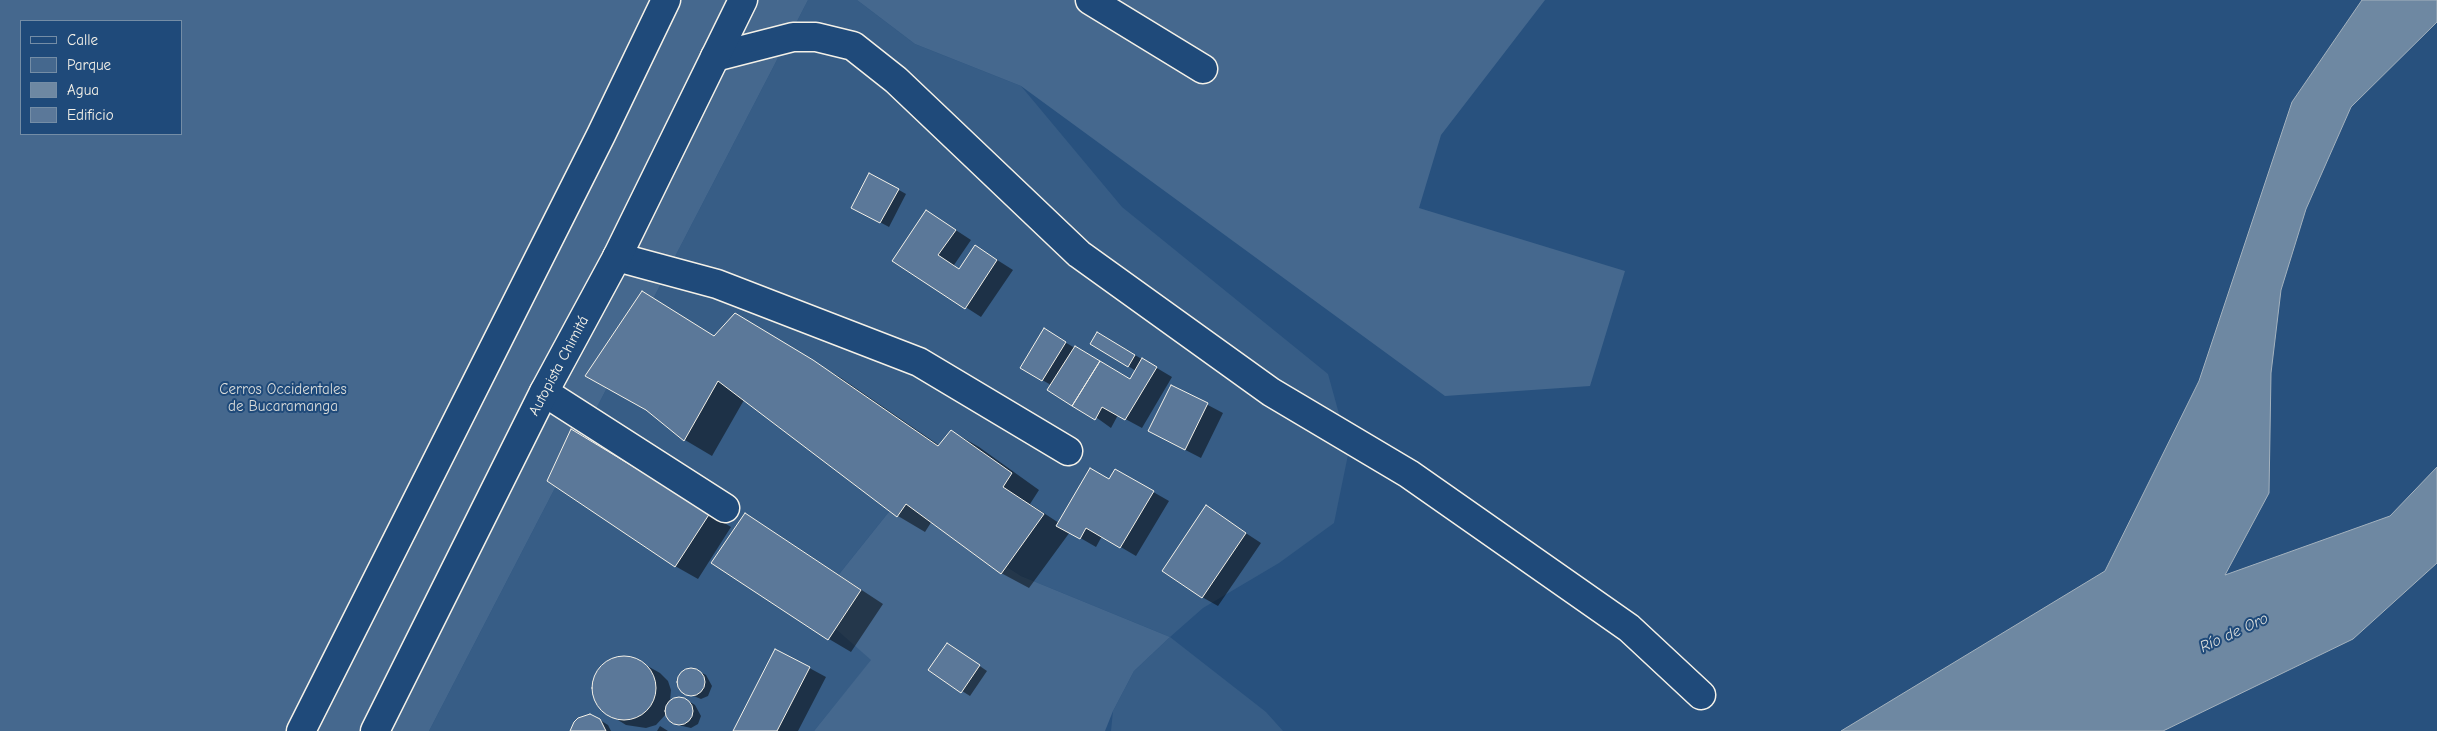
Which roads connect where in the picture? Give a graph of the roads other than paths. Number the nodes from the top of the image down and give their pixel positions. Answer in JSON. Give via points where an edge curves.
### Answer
{"nodes":[{"id":1,"x":666,"y":0,"type":"edge"},
{"id":2,"x":743,"y":0,"type":"edge"},
{"id":3,"x":1090,"y":0,"type":"edge"},
{"id":4,"x":715,"y":57,"type":"junction"},
{"id":5,"x":1203,"y":69,"type":"dead end"},
{"id":6,"x":617,"y":257,"type":"junction"},
{"id":7,"x":544,"y":392,"type":"junction"},
{"id":8,"x":1068,"y":451,"type":"dead end"},
{"id":9,"x":725,"y":508,"type":"dead end"},
{"id":10,"x":1701,"y":696,"type":"dead end"},
{"id":11,"x":301,"y":731,"type":"edge"},
{"id":12,"x":375,"y":731,"type":"edge"}],
"edges":[{"from":1,"to":11,"type":"main road","via":[[602,135]]},
{"from":2,"to":4,"type":"main road","name":"Autopista Chimitá"},
{"from":3,"to":5,"type":"main road"},
{"from":4,"to":6,"type":"main road","name":"Autopista Chimitá"},
{"from":4,"to":10,"type":"main road","via":[[793,37],[816,37],[853,46],[903,87],[1079,254],[1271,392],[1408,474],[1629,628]]},
{"from":6,"to":7,"type":"main road","name":"Autopista Chimitá"},
{"from":6,"to":8,"type":"main road","via":[[717,284],[919,362]]},
{"from":7,"to":9,"type":"main road"},
{"from":7,"to":12,"type":"main road","name":"Autopista Chimitá"}]}
